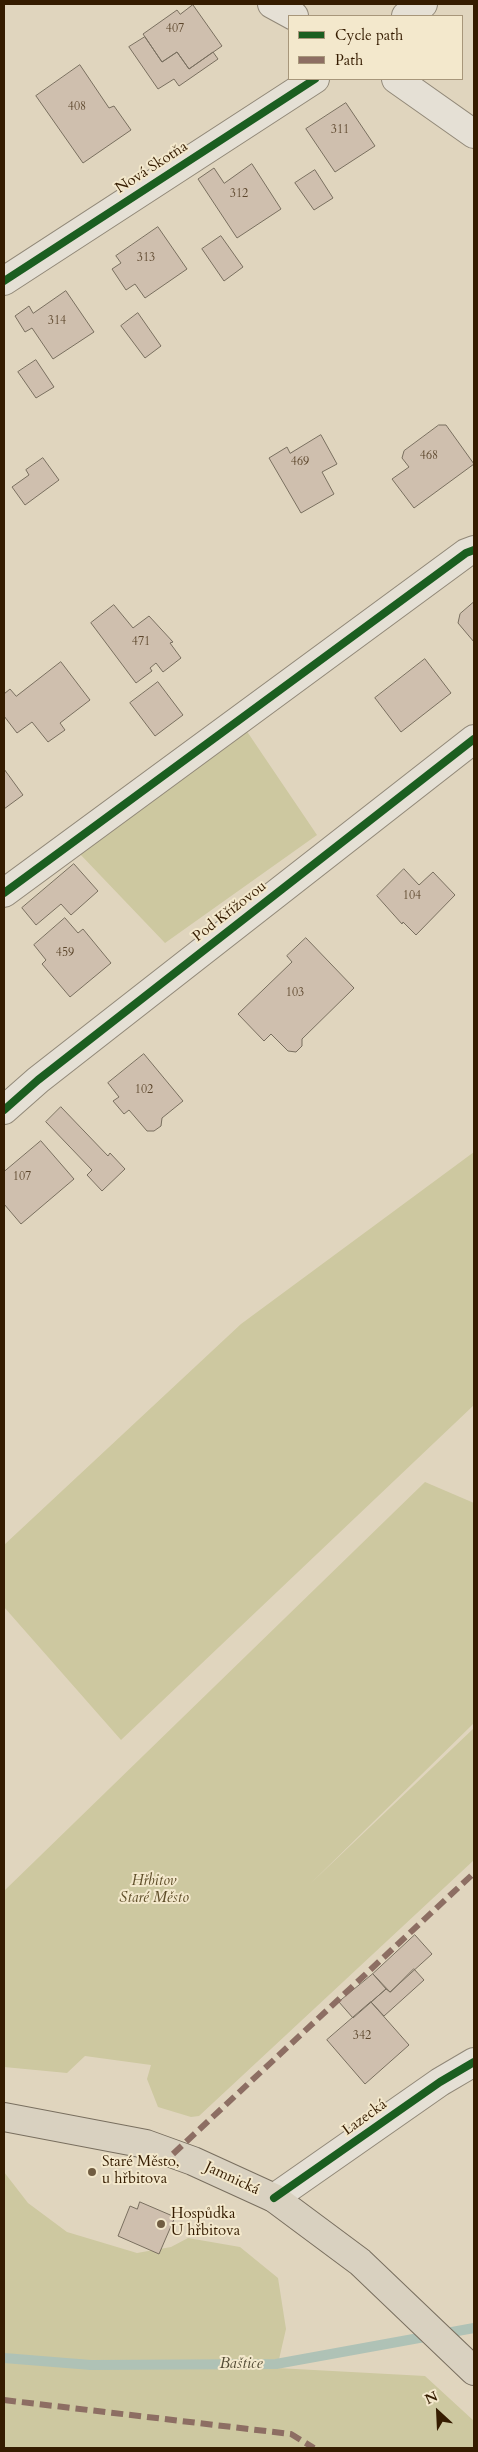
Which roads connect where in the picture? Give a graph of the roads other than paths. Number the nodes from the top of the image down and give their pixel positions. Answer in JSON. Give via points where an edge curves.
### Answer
{"nodes":[{"id":1,"x":272,"y":4,"type":"edge"},
{"id":2,"x":423,"y":4,"type":"edge"},
{"id":3,"x":292,"y":15,"type":"edge"},
{"id":4,"x":407,"y":15,"type":"edge"},
{"id":5,"x":313,"y":80,"type":"edge"},
{"id":6,"x":397,"y":80,"type":"edge"},
{"id":7,"x":474,"y":134,"type":"edge"},
{"id":8,"x":4,"y":281,"type":"edge"},
{"id":9,"x":474,"y":550,"type":"edge"},
{"id":10,"x":474,"y":738,"type":"edge"},
{"id":11,"x":4,"y":893,"type":"edge"},
{"id":12,"x":4,"y":1110,"type":"edge"},
{"id":13,"x":474,"y":2062,"type":"edge"},
{"id":14,"x":4,"y":2117,"type":"edge"},
{"id":15,"x":274,"y":2198,"type":"junction"},
{"id":16,"x":474,"y":2371,"type":"edge"}],
"edges":[{"from":1,"to":3,"type":"street"},
{"from":2,"to":4,"type":"street"},
{"from":5,"to":8,"type":"street","name":"Nová Skotňa"},
{"from":6,"to":7,"type":"street"},
{"from":9,"to":11,"type":"street"},
{"from":10,"to":12,"type":"street","name":"Pod Křížovou"},
{"from":13,"to":15,"type":"street","name":"Lazecká","via":[[440,2082]]},
{"from":14,"to":15,"type":"main road","name":"Jamnická","via":[[146,2144],[193,2161]]},
{"from":15,"to":16,"type":"main road","name":"Jamnická","via":[[360,2262]]}]}
